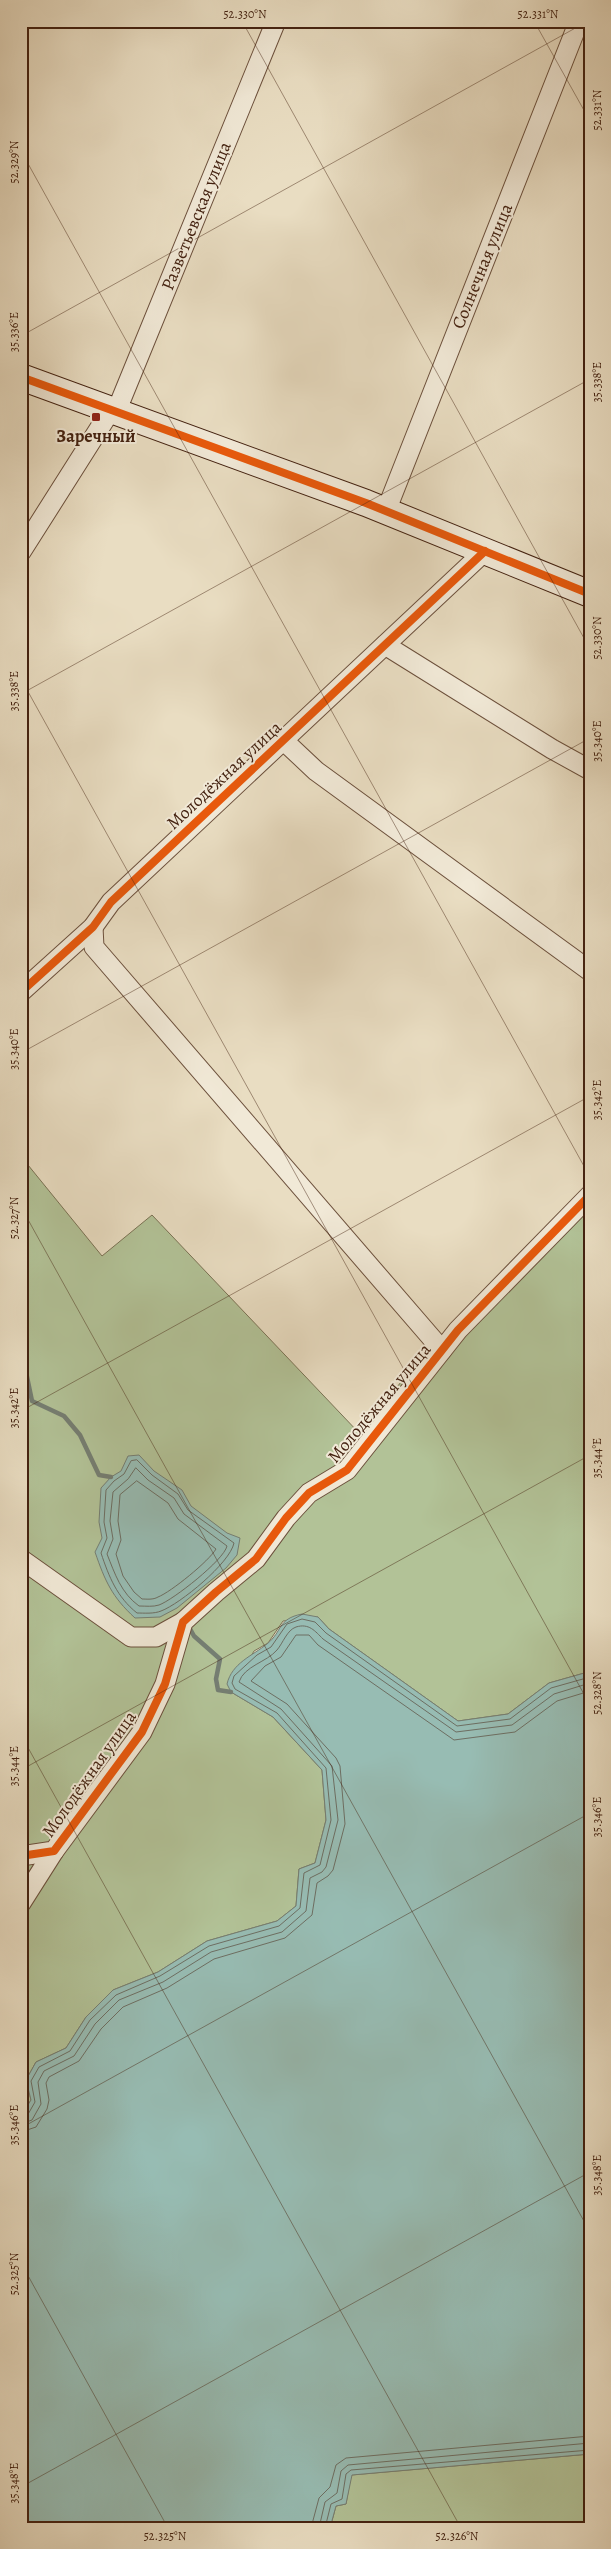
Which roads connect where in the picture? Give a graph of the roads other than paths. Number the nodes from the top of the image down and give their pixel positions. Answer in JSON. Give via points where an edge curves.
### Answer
{"nodes":[{"id":1,"x":276,"y":21,"type":"edge"},
{"id":2,"x":579,"y":21,"type":"edge"},
{"id":3,"x":21,"y":377,"type":"edge"},
{"id":4,"x":113,"y":410,"type":"junction"},
{"id":5,"x":386,"y":511,"type":"junction"},
{"id":6,"x":485,"y":551,"type":"junction"},
{"id":7,"x":21,"y":552,"type":"edge"},
{"id":8,"x":590,"y":594,"type":"edge"},
{"id":9,"x":385,"y":645,"type":"junction"},
{"id":10,"x":283,"y":740,"type":"junction"},
{"id":11,"x":590,"y":770,"type":"edge"},
{"id":12,"x":92,"y":927,"type":"junction"},
{"id":13,"x":590,"y":971,"type":"edge"},
{"id":14,"x":21,"y":992,"type":"edge"},
{"id":15,"x":590,"y":1194,"type":"edge"},
{"id":16,"x":442,"y":1350,"type":"junction"},
{"id":17,"x":21,"y":1559,"type":"edge"},
{"id":18,"x":183,"y":1622,"type":"junction"},
{"id":19,"x":54,"y":1850,"type":"junction"},
{"id":20,"x":21,"y":1856,"type":"edge"},
{"id":21,"x":21,"y":1903,"type":"edge"}],
"edges":[{"from":1,"to":4,"type":"street","name":"Разветьевская улица"},
{"from":2,"to":5,"type":"street","name":"Солнечная улица"},
{"from":3,"to":4,"type":"street"},
{"from":4,"to":5,"type":"street"},
{"from":4,"to":7,"type":"street","name":"Разветьевская улица"},
{"from":5,"to":6,"type":"street"},
{"from":6,"to":8,"type":"street"},
{"from":6,"to":9,"type":"street","name":"Молодёжная улица"},
{"from":9,"to":10,"type":"street","name":"Молодёжная улица"},
{"from":9,"to":11,"type":"street"},
{"from":10,"to":12,"type":"street","name":"Молодёжная улица","via":[[111,902]]},
{"from":10,"to":13,"type":"street","name":"Молодёжная улица","via":[[316,771]]},
{"from":12,"to":14,"type":"street","name":"Молодёжная улица"},
{"from":12,"to":16,"type":"street","name":"Молодёжная улица","via":[[94,947]]},
{"from":15,"to":16,"type":"street","name":"Молодёжная улица"},
{"from":16,"to":18,"type":"street","name":"Молодёжная улица","via":[[347,1470],[309,1493],[256,1559]]},
{"from":17,"to":18,"type":"street","name":"Молодёжная улица","via":[[132,1637],[156,1637]]},
{"from":18,"to":19,"type":"street","name":"Молодёжная улица","via":[[164,1684],[142,1732]]},
{"from":19,"to":20,"type":"street","name":"Молодёжная улица"},
{"from":19,"to":21,"type":"street"}]}
